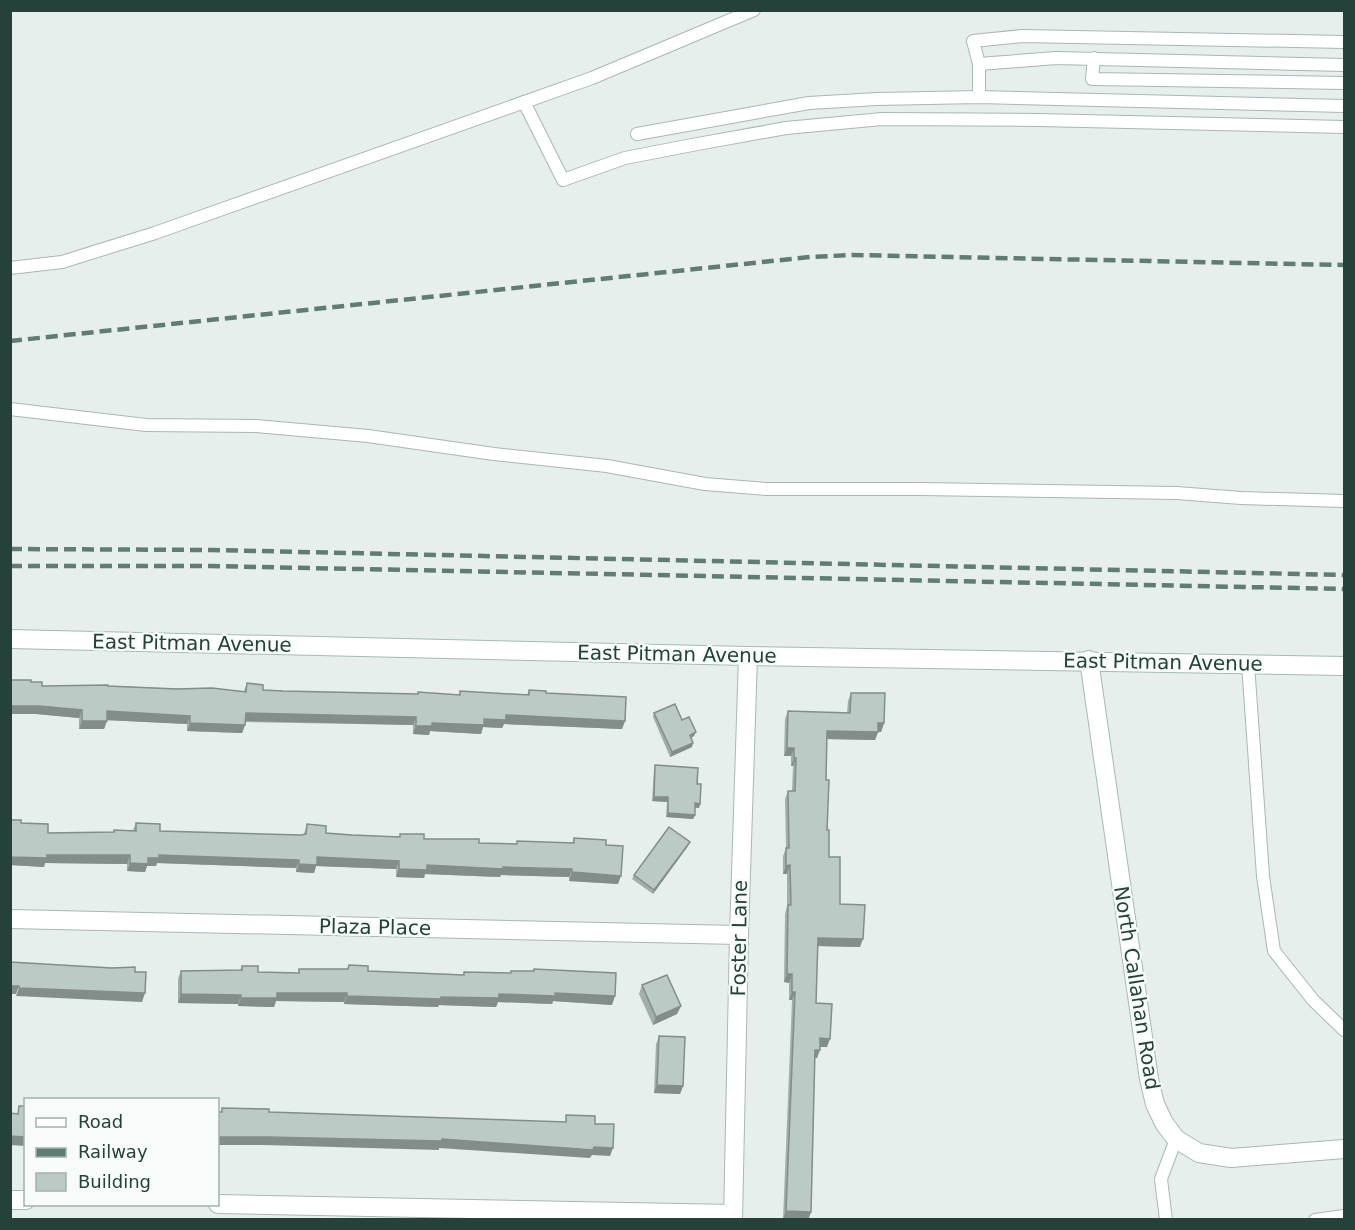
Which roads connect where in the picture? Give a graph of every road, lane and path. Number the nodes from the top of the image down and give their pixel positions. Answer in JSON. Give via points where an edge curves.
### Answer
{"nodes":[{"id":1,"x":754,"y":10,"type":"edge"},
{"id":2,"x":1344,"y":42,"type":"edge"},
{"id":3,"x":1094,"y":58,"type":"junction"},
{"id":4,"x":979,"y":64,"type":"junction"},
{"id":5,"x":1344,"y":65,"type":"edge"},
{"id":6,"x":1344,"y":83,"type":"edge"},
{"id":7,"x":979,"y":97,"type":"junction"},
{"id":8,"x":524,"y":102,"type":"junction"},
{"id":9,"x":1344,"y":106,"type":"edge"},
{"id":10,"x":1344,"y":128,"type":"edge"},
{"id":11,"x":637,"y":134,"type":"dead end"},
{"id":12,"x":10,"y":268,"type":"edge"},
{"id":13,"x":10,"y":409,"type":"edge"},
{"id":14,"x":1344,"y":501,"type":"edge"},
{"id":15,"x":10,"y":639,"type":"edge"},
{"id":16,"x":748,"y":656,"type":"junction"},
{"id":17,"x":1089,"y":660,"type":"junction"},
{"id":18,"x":1248,"y":664,"type":"junction"},
{"id":19,"x":1344,"y":666,"type":"edge"},
{"id":20,"x":10,"y":919,"type":"edge"},
{"id":21,"x":738,"y":935,"type":"junction"},
{"id":22,"x":1344,"y":1030,"type":"edge"},
{"id":23,"x":1176,"y":1139,"type":"junction"},
{"id":24,"x":1344,"y":1149,"type":"edge"},
{"id":25,"x":219,"y":1204,"type":"edge"},
{"id":26,"x":1344,"y":1216,"type":"edge"},
{"id":27,"x":733,"y":1217,"type":"edge"},
{"id":28,"x":1166,"y":1220,"type":"edge"},
{"id":29,"x":1315,"y":1220,"type":"edge"}],
"edges":[{"from":1,"to":8,"type":"lane"},
{"from":2,"to":4,"type":"lane","via":[[1022,36],[973,41]]},
{"from":3,"to":4,"type":"lane"},
{"from":3,"to":5,"type":"lane"},
{"from":3,"to":6,"type":"lane","via":[[1092,79]]},
{"from":4,"to":7,"type":"lane"},
{"from":7,"to":9,"type":"lane"},
{"from":7,"to":11,"type":"lane","via":[[809,103]]},
{"from":8,"to":10,"type":"lane","via":[[563,180],[626,158],[692,145],[786,128],[882,119]]},
{"from":8,"to":12,"type":"lane","via":[[155,233],[62,262]]},
{"from":13,"to":14,"type":"lane","via":[[146,425],[256,426],[368,436],[607,466],[705,484],[766,489],[1177,494]]},
{"from":15,"to":16,"type":"street","name":"East Pitman Avenue"},
{"from":16,"to":17,"type":"street","name":"East Pitman Avenue"},
{"from":16,"to":21,"type":"street","name":"Foster Lane"},
{"from":17,"to":18,"type":"street","name":"East Pitman Avenue"},
{"from":17,"to":23,"type":"street","name":"North Callahan Road","via":[[1149,1079],[1164,1124]]},
{"from":18,"to":19,"type":"street","name":"East Pitman Avenue"},
{"from":18,"to":22,"type":"lane","via":[[1263,876],[1274,951],[1313,1000]]},
{"from":20,"to":21,"type":"street","name":"Plaza Place"},
{"from":21,"to":27,"type":"street","name":"Foster Lane"},
{"from":23,"to":24,"type":"street","name":"North Callahan Road","via":[[1199,1153],[1231,1158]]},
{"from":23,"to":28,"type":"lane","via":[[1161,1179]]},
{"from":25,"to":27,"type":"street"},
{"from":26,"to":29,"type":"lane"}]}
